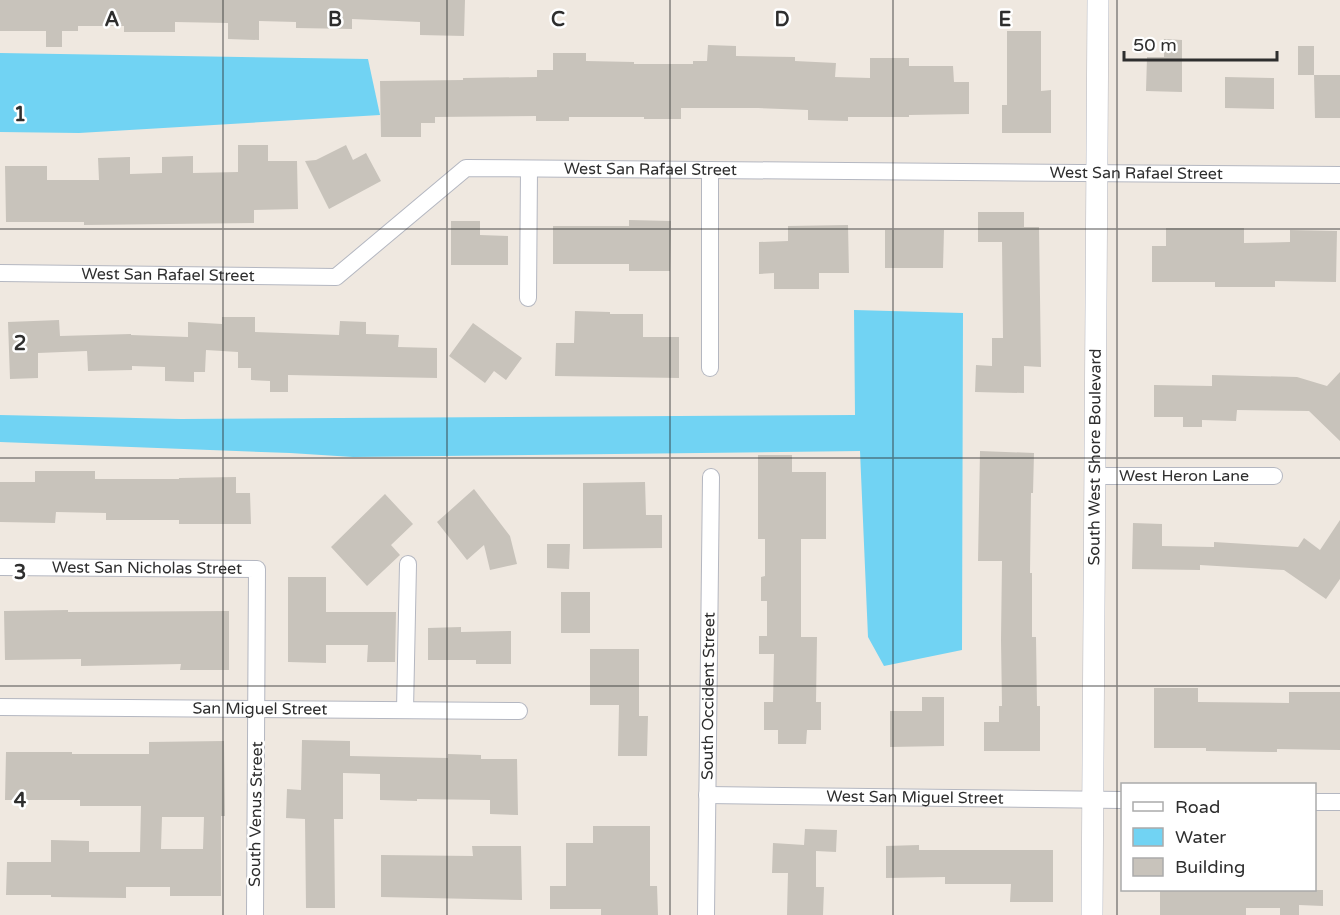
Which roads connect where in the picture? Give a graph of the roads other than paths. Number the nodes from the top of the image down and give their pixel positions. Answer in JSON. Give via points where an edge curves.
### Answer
{"nodes":[{"id":1,"x":1098,"y":0,"type":"edge"},
{"id":2,"x":529,"y":170,"type":"junction"},
{"id":3,"x":710,"y":171,"type":"junction"},
{"id":4,"x":1096,"y":173,"type":"junction"},
{"id":5,"x":1340,"y":175,"type":"edge"},
{"id":6,"x":0,"y":273,"type":"edge"},
{"id":7,"x":528,"y":298,"type":"dead end"},
{"id":8,"x":710,"y":368,"type":"dead end"},
{"id":9,"x":1096,"y":476,"type":"junction"},
{"id":10,"x":1274,"y":476,"type":"dead end"},
{"id":11,"x":711,"y":477,"type":"dead end"},
{"id":12,"x":408,"y":564,"type":"dead end"},
{"id":13,"x":0,"y":567,"type":"edge"},
{"id":14,"x":258,"y":569,"type":"joint"},
{"id":15,"x":0,"y":707,"type":"edge"},
{"id":16,"x":257,"y":709,"type":"junction"},
{"id":17,"x":405,"y":710,"type":"junction"},
{"id":18,"x":519,"y":711,"type":"dead end"},
{"id":19,"x":707,"y":795,"type":"junction"},
{"id":20,"x":1092,"y":799,"type":"junction"},
{"id":21,"x":1121,"y":800,"type":"edge"},
{"id":22,"x":1316,"y":802,"type":"edge"},
{"id":23,"x":1340,"y":802,"type":"edge"},
{"id":24,"x":255,"y":915,"type":"edge"},
{"id":25,"x":706,"y":915,"type":"edge"},
{"id":26,"x":1092,"y":915,"type":"edge"}],
"edges":[{"from":1,"to":4,"type":"street","name":"South West Shore Boulevard"},
{"from":2,"to":3,"type":"street","name":"West San Rafael Street"},
{"from":2,"to":6,"type":"street","name":"West San Rafael Street","via":[[466,168],[336,277]]},
{"from":2,"to":7,"type":"street"},
{"from":3,"to":4,"type":"street","name":"West San Rafael Street"},
{"from":3,"to":8,"type":"street"},
{"from":4,"to":5,"type":"street","name":"West San Rafael Street"},
{"from":4,"to":9,"type":"street","name":"South West Shore Boulevard"},
{"from":9,"to":10,"type":"street","name":"West Heron Lane"},
{"from":9,"to":20,"type":"street","name":"South West Shore Boulevard"},
{"from":11,"to":19,"type":"street","name":"South Occident Street"},
{"from":12,"to":17,"type":"street"},
{"from":13,"to":14,"type":"street","name":"West San Nicholas Street"},
{"from":14,"to":16,"type":"street","name":"South Venus Street"},
{"from":15,"to":16,"type":"street","name":"San Miguel Street"},
{"from":16,"to":17,"type":"street","name":"San Miguel Street"},
{"from":16,"to":24,"type":"street","name":"South Venus Street"},
{"from":17,"to":18,"type":"street","name":"San Miguel Street"},
{"from":19,"to":20,"type":"street","name":"West San Miguel Street"},
{"from":19,"to":25,"type":"street","name":"South Occident Street"},
{"from":20,"to":21,"type":"street","name":"West San Miguel Street"},
{"from":20,"to":26,"type":"street","name":"South West Shore Boulevard"},
{"from":22,"to":23,"type":"street"}]}
